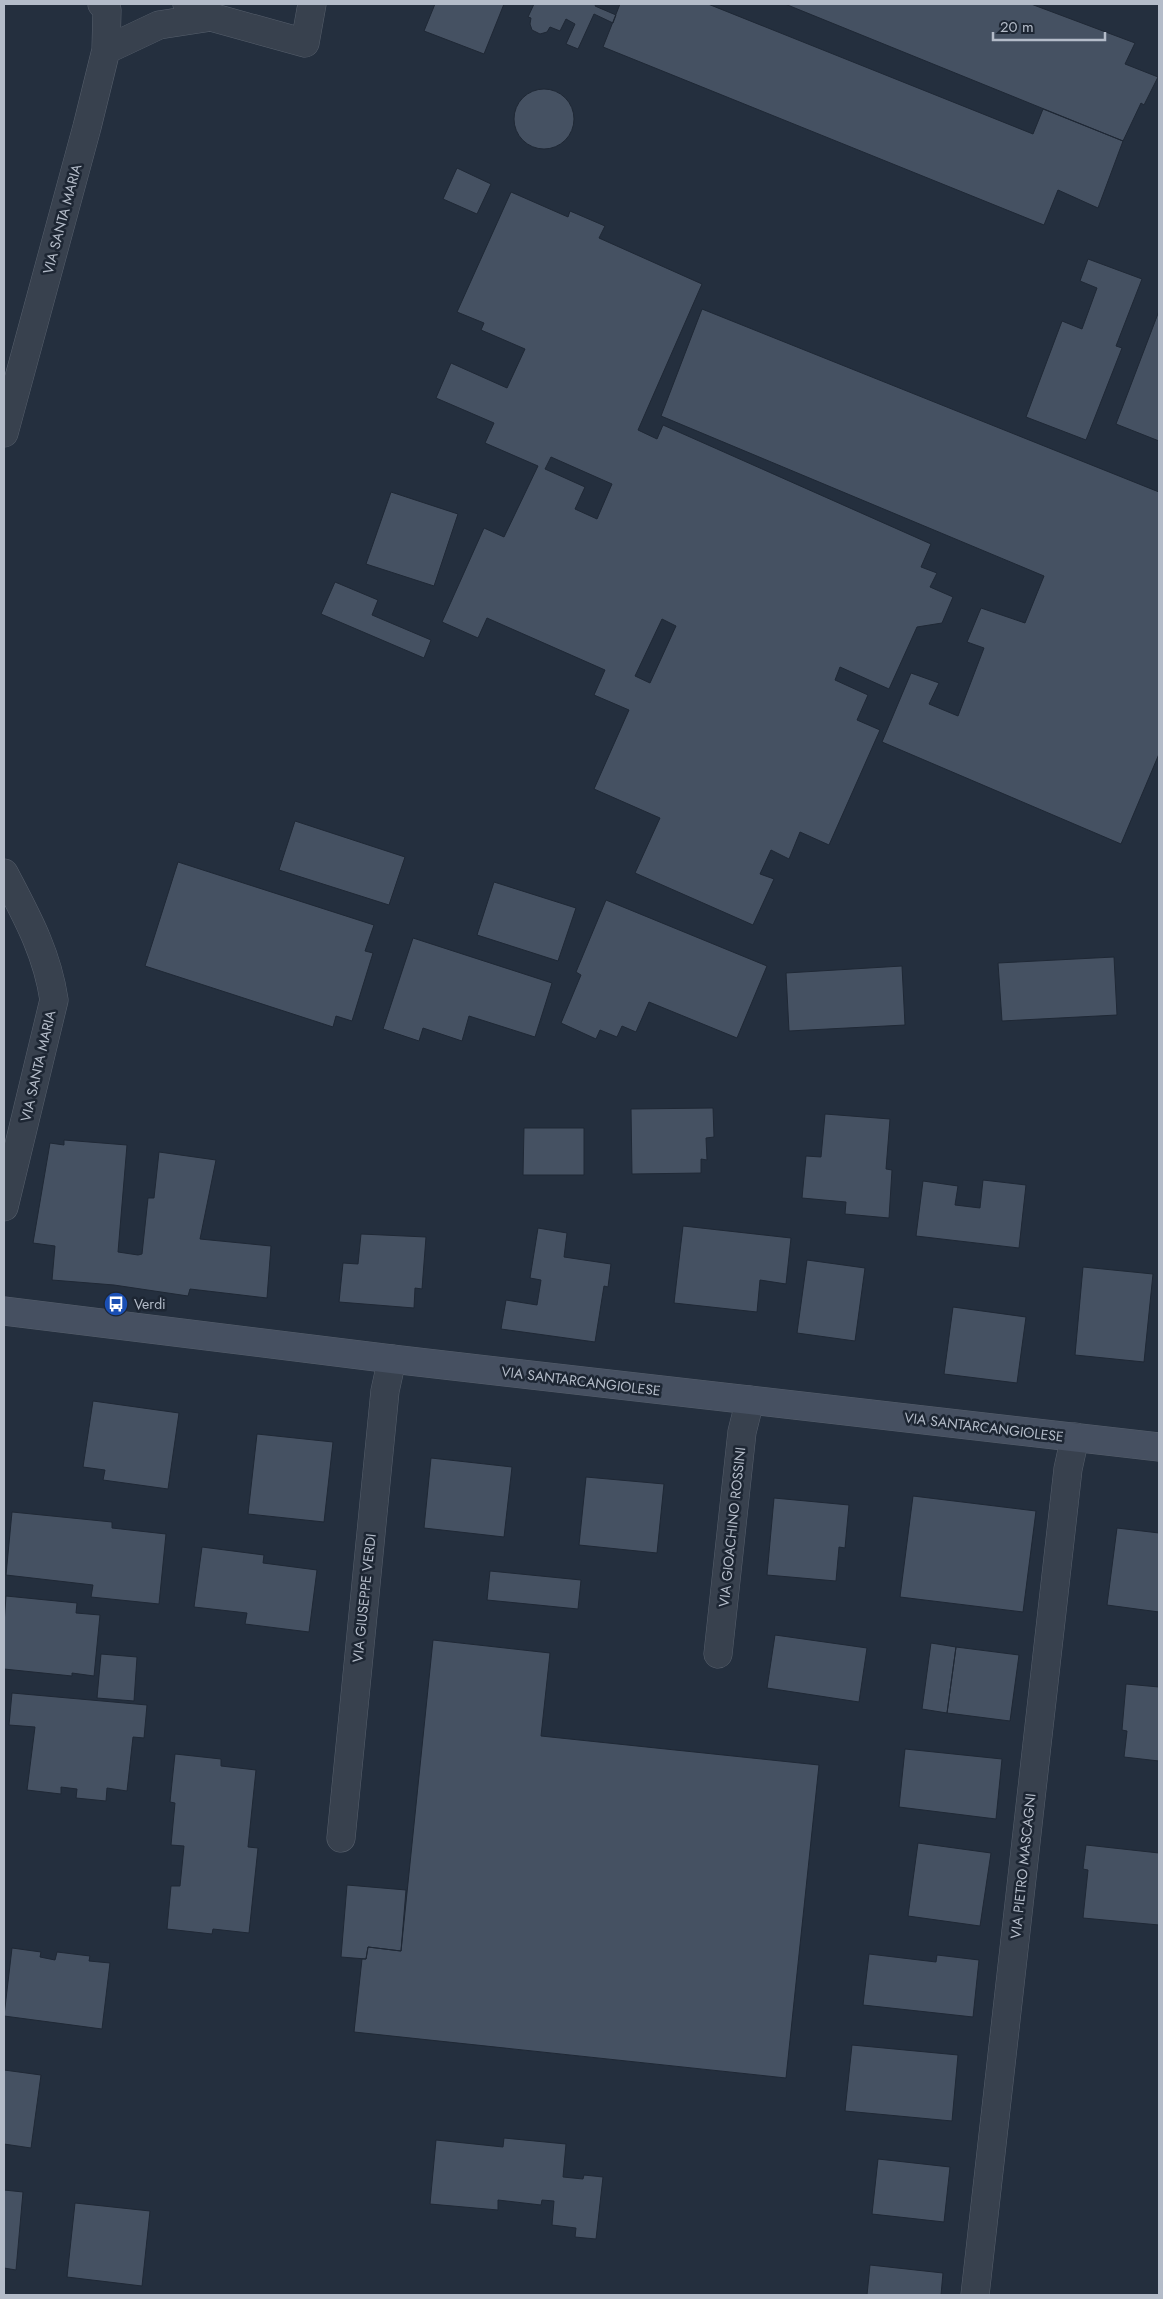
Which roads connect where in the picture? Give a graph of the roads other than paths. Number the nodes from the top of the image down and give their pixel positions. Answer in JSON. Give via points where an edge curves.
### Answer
{"nodes":[{"id":1,"x":102,"y":4,"type":"edge"},
{"id":2,"x":187,"y":4,"type":"edge"},
{"id":3,"x":312,"y":4,"type":"edge"},
{"id":4,"x":211,"y":17,"type":"junction"},
{"id":5,"x":106,"y":50,"type":"junction"},
{"id":6,"x":4,"y":433,"type":"edge"},
{"id":7,"x":4,"y":873,"type":"edge"},
{"id":8,"x":4,"y":1207,"type":"edge"},
{"id":9,"x":4,"y":1311,"type":"edge"},
{"id":10,"x":392,"y":1359,"type":"junction"},
{"id":11,"x":750,"y":1400,"type":"junction"},
{"id":12,"x":1075,"y":1438,"type":"junction"},
{"id":13,"x":1159,"y":1447,"type":"edge"},
{"id":14,"x":718,"y":1654,"type":"dead end"},
{"id":15,"x":341,"y":1838,"type":"dead end"},
{"id":16,"x":975,"y":2295,"type":"edge"}],
"edges":[{"from":1,"to":5,"type":"street","name":"VIA SANTA MARIA","via":[[107,10]]},
{"from":2,"to":4,"type":"street"},
{"from":3,"to":4,"type":"street","via":[[305,43]]},
{"from":4,"to":5,"type":"street","via":[[159,25]]},
{"from":5,"to":6,"type":"street","name":"VIA SANTA MARIA"},
{"from":7,"to":8,"type":"street","name":"VIA SANTA MARIA","via":[[36,934],[50,973],[54,1000]]},
{"from":9,"to":10,"type":"main road","name":"VIA SANTARCANGIOLESE"},
{"from":10,"to":11,"type":"main road","name":"VIA SANTARCANGIOLESE"},
{"from":10,"to":15,"type":"street","name":"VIA GIUSEPPE VERDI","via":[[385,1391]]},
{"from":11,"to":12,"type":"main road","name":"VIA SANTARCANGIOLESE"},
{"from":11,"to":14,"type":"street","name":"VIA GIOACHINO ROSSINI","via":[[742,1432]]},
{"from":12,"to":13,"type":"main road","name":"VIA SANTARCANGIOLESE"},
{"from":12,"to":16,"type":"street","name":"VIA PIETRO MASCAGNI","via":[[1068,1469]]}]}
